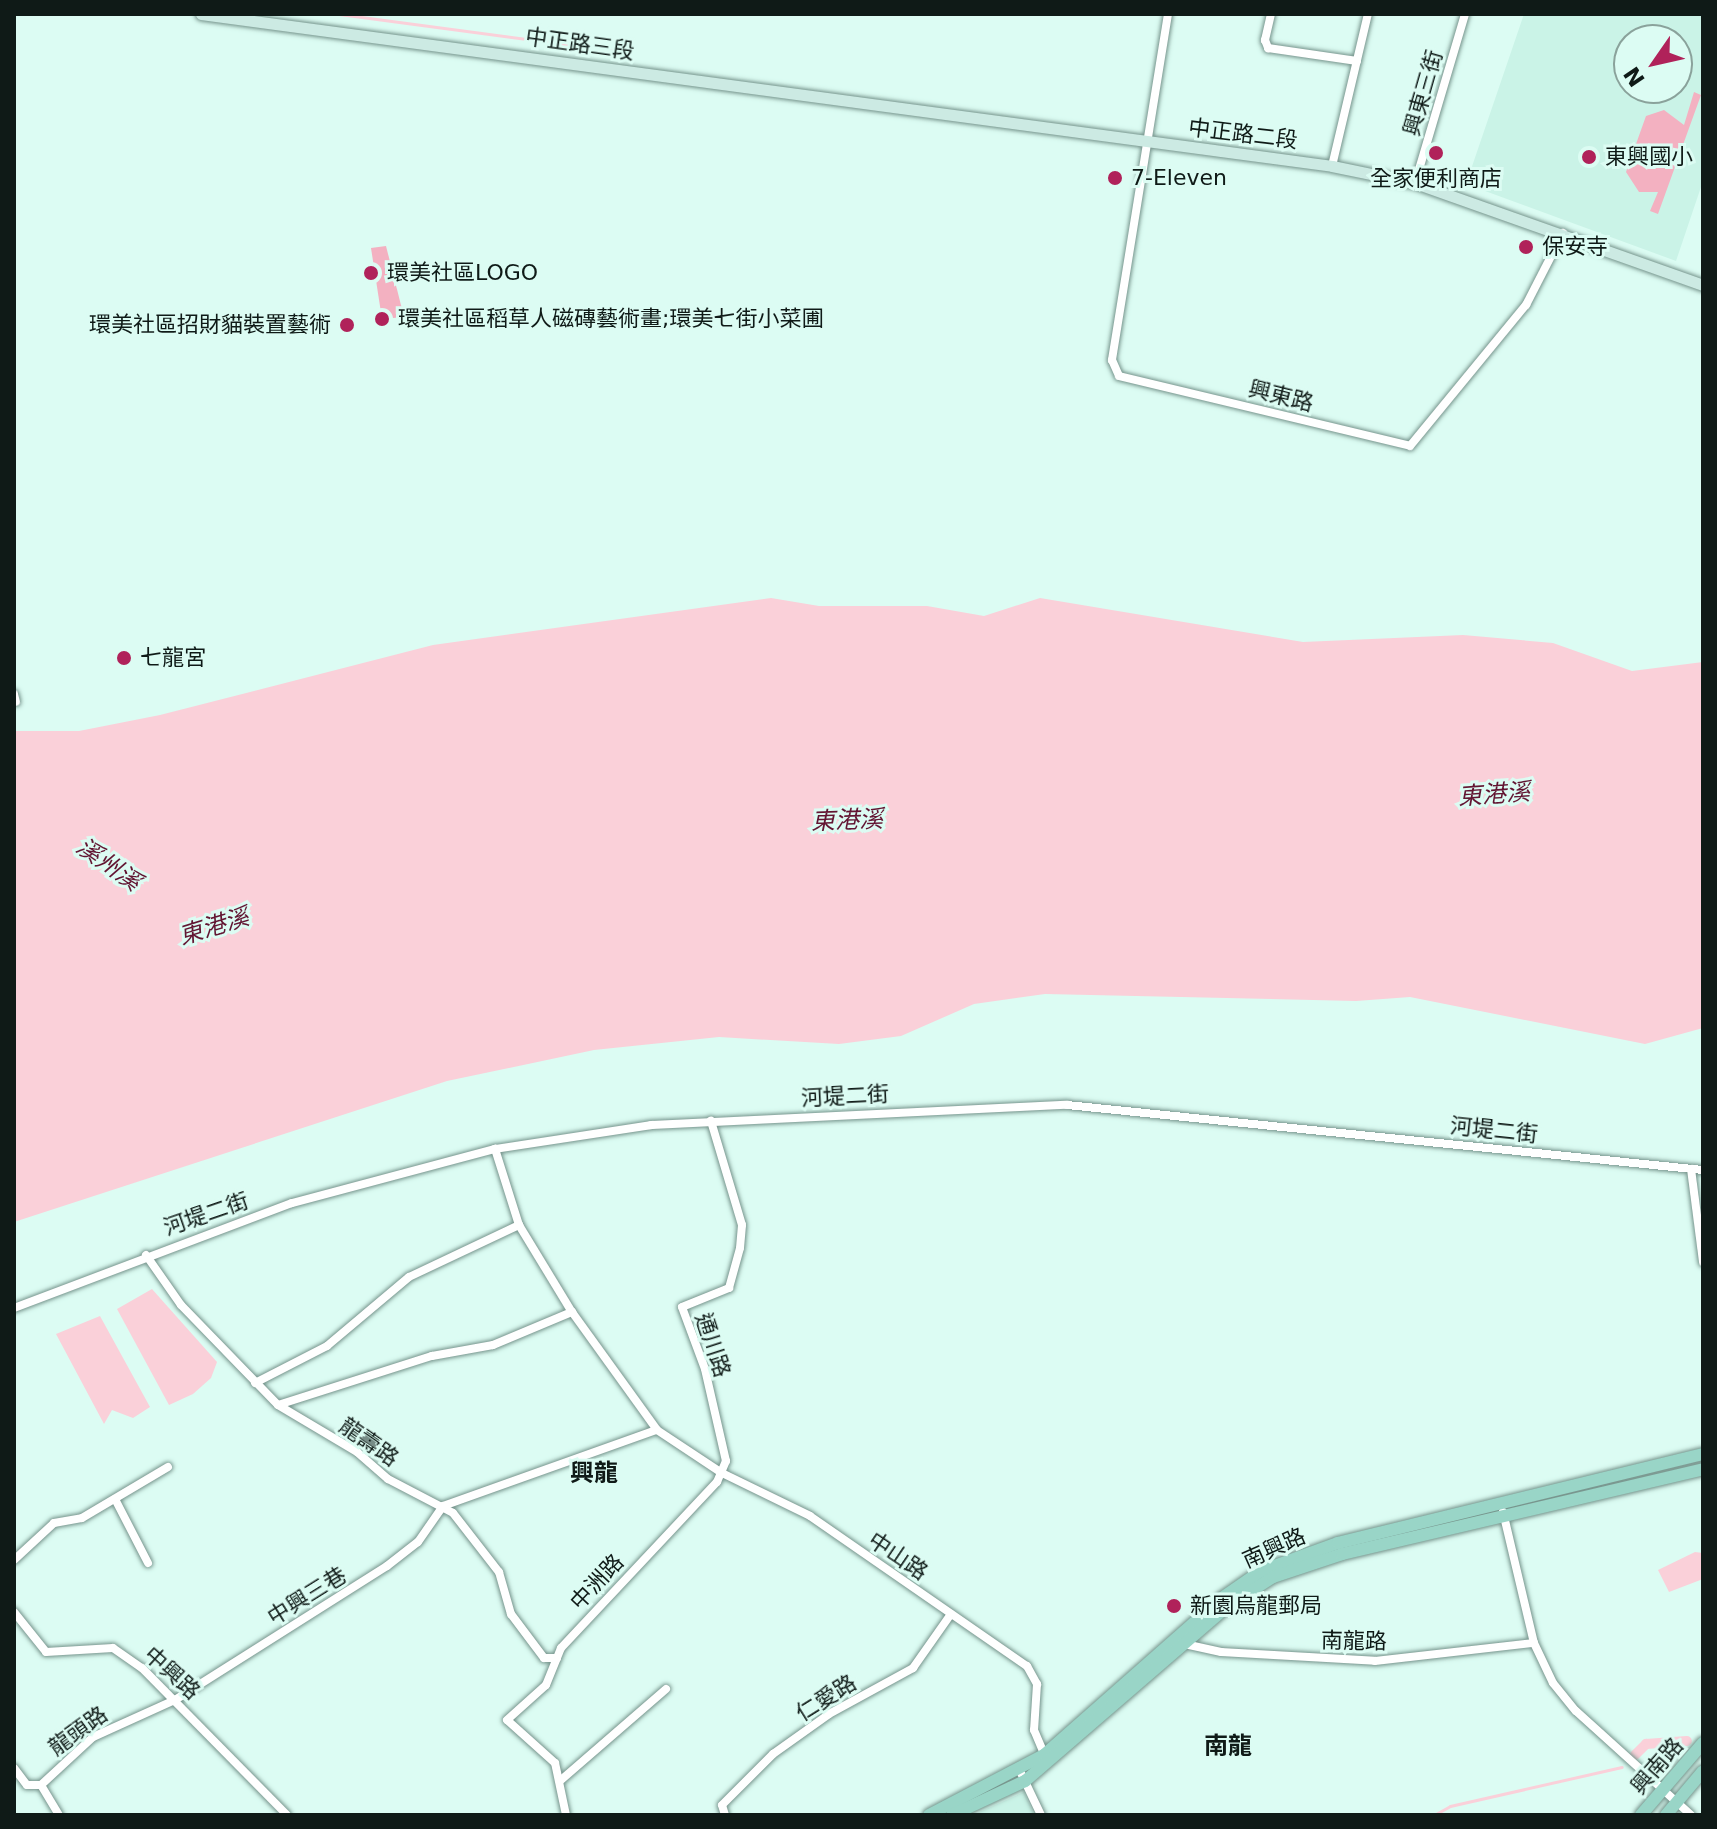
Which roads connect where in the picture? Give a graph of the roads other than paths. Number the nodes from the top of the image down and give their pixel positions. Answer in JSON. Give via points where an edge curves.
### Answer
{"nodes":[{"id":1,"x":201,"y":14,"type":"edge"},
{"id":2,"x":1168,"y":14,"type":"edge"},
{"id":3,"x":1271,"y":14,"type":"edge"},
{"id":4,"x":1368,"y":14,"type":"edge"},
{"id":5,"x":1465,"y":14,"type":"edge"},
{"id":6,"x":1357,"y":61,"type":"junction"},
{"id":7,"x":763,"y":91,"type":"joint"},
{"id":8,"x":1145,"y":141,"type":"junction"},
{"id":9,"x":1332,"y":166,"type":"junction"},
{"id":10,"x":1415,"y":183,"type":"junction"},
{"id":11,"x":1563,"y":233,"type":"junction"},
{"id":12,"x":1703,"y":285,"type":"edge"},
{"id":13,"x":711,"y":1121,"type":"junction"},
{"id":14,"x":495,"y":1149,"type":"junction"},
{"id":15,"x":1691,"y":1169,"type":"junction"},
{"id":16,"x":1703,"y":1170,"type":"edge"},
{"id":17,"x":519,"y":1225,"type":"junction"},
{"id":18,"x":146,"y":1255,"type":"junction"},
{"id":19,"x":1703,"y":1262,"type":"edge"},
{"id":20,"x":14,"y":1308,"type":"edge"},
{"id":21,"x":572,"y":1312,"type":"junction"},
{"id":22,"x":255,"y":1383,"type":"junction"},
{"id":23,"x":278,"y":1405,"type":"junction"},
{"id":24,"x":657,"y":1430,"type":"junction"},
{"id":25,"x":1703,"y":1454,"type":"edge"},
{"id":26,"x":168,"y":1467,"type":"dead end"},
{"id":27,"x":1703,"y":1469,"type":"edge"},
{"id":28,"x":722,"y":1473,"type":"junction"},
{"id":29,"x":115,"y":1499,"type":"junction"},
{"id":30,"x":1501,"y":1503,"type":"junction"},
{"id":31,"x":443,"y":1506,"type":"junction"},
{"id":32,"x":1504,"y":1517,"type":"junction"},
{"id":33,"x":14,"y":1560,"type":"edge"},
{"id":34,"x":148,"y":1563,"type":"dead end"},
{"id":35,"x":14,"y":1612,"type":"edge"},
{"id":36,"x":951,"y":1614,"type":"junction"},
{"id":37,"x":1534,"y":1643,"type":"junction"},
{"id":38,"x":1180,"y":1644,"type":"junction"},
{"id":39,"x":557,"y":1658,"type":"junction"},
{"id":40,"x":666,"y":1689,"type":"dead end"},
{"id":41,"x":175,"y":1700,"type":"junction"},
{"id":42,"x":1703,"y":1743,"type":"edge"},
{"id":43,"x":1047,"y":1758,"type":"junction"},
{"id":44,"x":14,"y":1768,"type":"edge"},
{"id":45,"x":1703,"y":1771,"type":"edge"},
{"id":46,"x":1022,"y":1776,"type":"junction"},
{"id":47,"x":561,"y":1780,"type":"junction"},
{"id":48,"x":41,"y":1785,"type":"junction"},
{"id":49,"x":1664,"y":1791,"type":"junction"},
{"id":50,"x":1677,"y":1802,"type":"junction"},
{"id":51,"x":59,"y":1815,"type":"edge"},
{"id":52,"x":287,"y":1815,"type":"edge"},
{"id":53,"x":566,"y":1815,"type":"edge"},
{"id":54,"x":725,"y":1815,"type":"edge"},
{"id":55,"x":929,"y":1815,"type":"edge"},
{"id":56,"x":952,"y":1815,"type":"edge"},
{"id":57,"x":1041,"y":1815,"type":"edge"},
{"id":58,"x":1641,"y":1815,"type":"edge"},
{"id":59,"x":1666,"y":1815,"type":"edge"},
{"id":60,"x":1691,"y":1815,"type":"edge"}],
"edges":[{"from":1,"to":7,"type":"main road","name":"中正路三段"},
{"from":2,"to":8,"type":"street"},
{"from":3,"to":6,"type":"street","via":[[1268,48]]},
{"from":4,"to":6,"type":"street"},
{"from":5,"to":10,"type":"street","name":"興東三街"},
{"from":6,"to":9,"type":"street"},
{"from":7,"to":8,"type":"main road","name":"中正路二段"},
{"from":8,"to":9,"type":"main road","name":"中正路二段"},
{"from":8,"to":11,"type":"street","name":"興東路","via":[[1112,360],[1119,376],[1410,446],[1526,305]]},
{"from":9,"to":10,"type":"main road","name":"中正路二段"},
{"from":10,"to":11,"type":"main road","name":"中正路二段"},
{"from":11,"to":12,"type":"main road","name":"中正路二段"},
{"from":13,"to":14,"type":"street","name":"河堤二街"},
{"from":13,"to":15,"type":"street","name":"河堤二街","via":[[1067,1105]]},
{"from":13,"to":28,"type":"street","name":"通川路","via":[[742,1225],[740,1248],[729,1288],[682,1307],[705,1369],[726,1461]]},
{"from":14,"to":17,"type":"street","name":"中山路"},
{"from":14,"to":18,"type":"street","name":"河堤二街","via":[[292,1203]]},
{"from":15,"to":16,"type":"street","name":"河堤二街"},
{"from":15,"to":19,"type":"street"},
{"from":17,"to":21,"type":"street","name":"中山路"},
{"from":17,"to":22,"type":"street","via":[[409,1277],[327,1346]]},
{"from":18,"to":20,"type":"street","name":"河堤二街"},
{"from":18,"to":22,"type":"street","name":"龍壽路","via":[[181,1305]]},
{"from":21,"to":23,"type":"street","via":[[493,1345],[432,1356]]},
{"from":21,"to":24,"type":"street","name":"中山路"},
{"from":22,"to":23,"type":"street","name":"龍壽路"},
{"from":23,"to":31,"type":"street","name":"龍壽路","via":[[357,1452],[388,1479]]},
{"from":24,"to":28,"type":"street","name":"中山路"},
{"from":24,"to":31,"type":"street"},
{"from":25,"to":30,"type":"main road","name":"南興路"},
{"from":26,"to":29,"type":"street"},
{"from":27,"to":32,"type":"main road","name":"南興路"},
{"from":28,"to":36,"type":"street","name":"中山路","via":[[810,1516]]},
{"from":28,"to":39,"type":"street","name":"中洲路"},
{"from":29,"to":33,"type":"street","via":[[82,1518],[54,1523]]},
{"from":29,"to":34,"type":"street"},
{"from":30,"to":32,"type":"street"},
{"from":30,"to":38,"type":"main road","name":"南興路","via":[[1294,1556],[1222,1598]]},
{"from":31,"to":39,"type":"street","name":"龍壽路","via":[[499,1572],[511,1614],[544,1658]]},
{"from":31,"to":41,"type":"street","name":"中興三巷","via":[[408,1552]]},
{"from":32,"to":37,"type":"street"},
{"from":32,"to":38,"type":"main road","name":"南興路","via":[[1342,1554],[1273,1577]]},
{"from":35,"to":41,"type":"street","name":"中興路","via":[[46,1652],[113,1648]]},
{"from":36,"to":43,"type":"street","name":"中山路","via":[[1027,1666],[1037,1684],[1034,1730]]},
{"from":36,"to":54,"type":"street","name":"仁愛路","via":[[913,1668],[829,1714],[773,1754],[722,1805]]},
{"from":37,"to":38,"type":"street","name":"南龍路","via":[[1375,1661]]},
{"from":37,"to":49,"type":"street","via":[[1553,1683],[1576,1711]]},
{"from":38,"to":43,"type":"main road","name":"南興路"},
{"from":39,"to":47,"type":"street","name":"中洲路","via":[[546,1685],[507,1720],[555,1763]]},
{"from":40,"to":47,"type":"street"},
{"from":41,"to":48,"type":"street","name":"龍頭路","via":[[93,1737]]},
{"from":41,"to":52,"type":"street","name":"中興路"},
{"from":42,"to":49,"type":"main road","name":"興南路"},
{"from":43,"to":46,"type":"main road","name":"南興路"},
{"from":44,"to":48,"type":"street","via":[[27,1785]]},
{"from":45,"to":50,"type":"main road","name":"興南路"},
{"from":46,"to":55,"type":"main road","name":"南興路"},
{"from":46,"to":56,"type":"main road","name":"南興路"},
{"from":46,"to":57,"type":"street"},
{"from":47,"to":53,"type":"street"},
{"from":48,"to":51,"type":"street","name":"龍頭路"},
{"from":49,"to":50,"type":"street"},
{"from":49,"to":58,"type":"main road","name":"興南路"},
{"from":50,"to":59,"type":"main road","name":"興南路"},
{"from":50,"to":60,"type":"street"}]}
